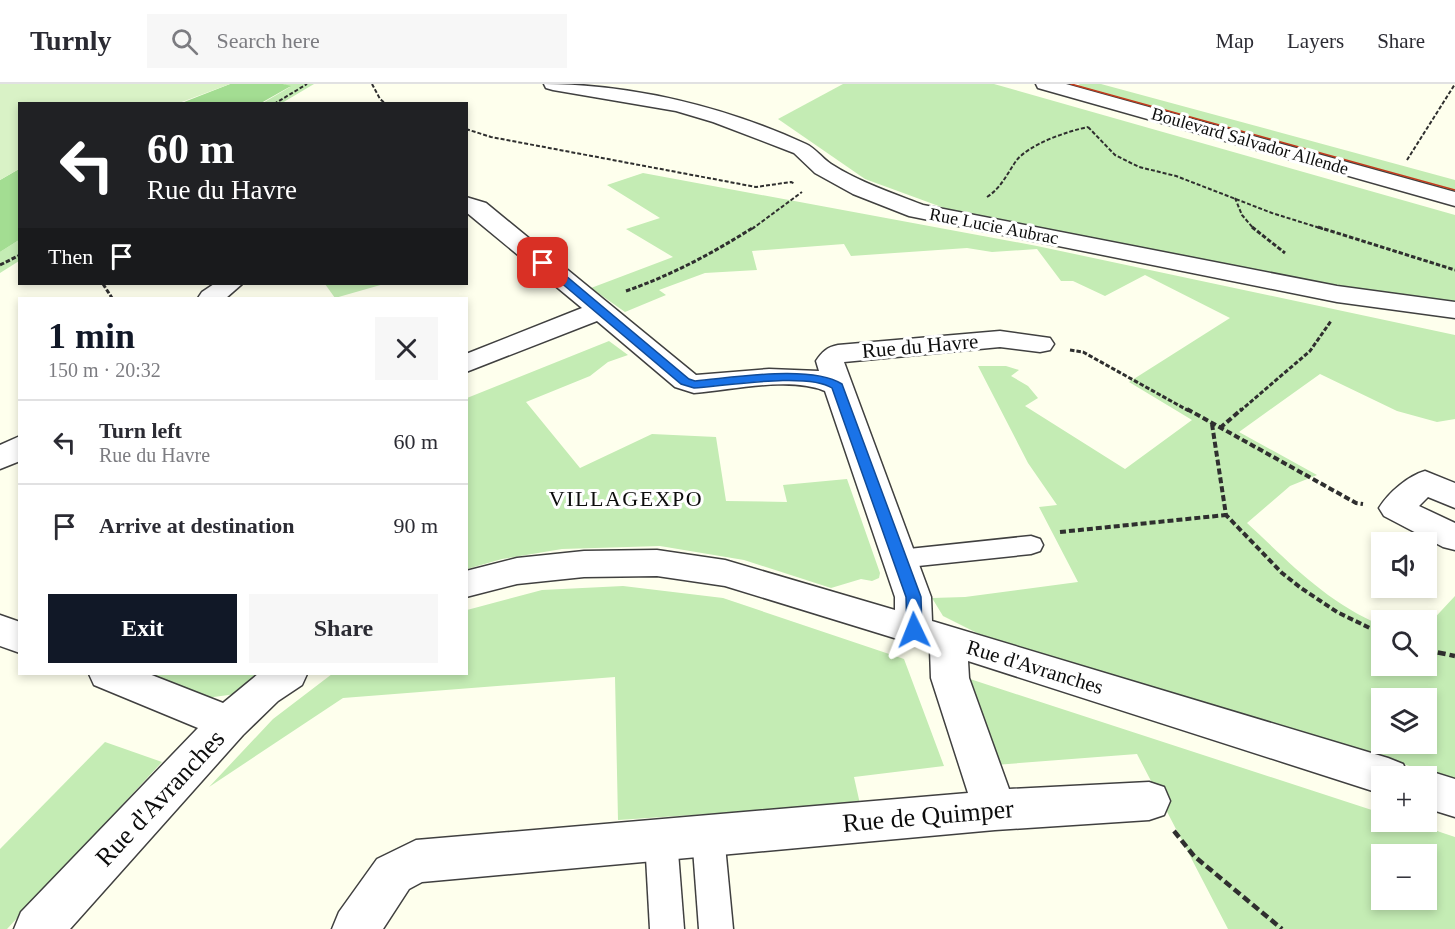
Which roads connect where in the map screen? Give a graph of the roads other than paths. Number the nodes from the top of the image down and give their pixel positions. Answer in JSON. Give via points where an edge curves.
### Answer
{"nodes":[{"id":1,"x":553,"y":84,"type":"edge"},
{"id":2,"x":1045,"y":84,"type":"edge"},
{"id":3,"x":1114,"y":84,"type":"edge"},
{"id":4,"x":1192,"y":105,"type":"dead end"},
{"id":5,"x":1455,"y":199,"type":"edge"},
{"id":6,"x":468,"y":205,"type":"edge"},
{"id":7,"x":228,"y":285,"type":"edge"},
{"id":8,"x":211,"y":297,"type":"edge"},
{"id":9,"x":596,"y":307,"type":"junction"},
{"id":10,"x":1455,"y":310,"type":"edge"},
{"id":11,"x":1040,"y":344,"type":"road end"},
{"id":12,"x":468,"y":363,"type":"edge"},
{"id":13,"x":838,"y":386,"type":"junction"},
{"id":14,"x":18,"y":447,"type":"edge"},
{"id":15,"x":0,"y":459,"type":"edge"},
{"id":16,"x":1455,"y":497,"type":"edge"},
{"id":17,"x":1455,"y":538,"type":"edge"},
{"id":18,"x":1031,"y":545,"type":"road end"},
{"id":19,"x":899,"y":559,"type":"junction"},
{"id":20,"x":468,"y":583,"type":"edge"},
{"id":21,"x":0,"y":630,"type":"edge"},
{"id":22,"x":931,"y":635,"type":"junction"},
{"id":23,"x":18,"y":637,"type":"edge"},
{"id":24,"x":110,"y":675,"type":"edge"},
{"id":25,"x":286,"y":675,"type":"edge"},
{"id":26,"x":229,"y":723,"type":"junction"},
{"id":27,"x":1371,"y":772,"type":"edge"},
{"id":28,"x":1437,"y":792,"type":"edge"},
{"id":29,"x":1455,"y":798,"type":"edge"},
{"id":30,"x":1149,"y":801,"type":"road end"},
{"id":31,"x":995,"y":810,"type":"junction"},
{"id":32,"x":708,"y":835,"type":"junction"},
{"id":33,"x":661,"y":839,"type":"junction"},
{"id":34,"x":38,"y":929,"type":"edge"},
{"id":35,"x":356,"y":929,"type":"edge"},
{"id":36,"x":667,"y":929,"type":"edge"},
{"id":37,"x":716,"y":929,"type":"edge"}],
"edges":[{"from":1,"to":10,"type":"street","name":"Rue Lucie Aubrac","via":[[679,106],[720,118],[801,149],[823,168],[861,189],[917,211],[1337,294]]},
{"from":2,"to":5,"type":"street","name":"Boulevard Salvador Allende"},
{"from":3,"to":4,"type":"street","name":"Boulevard Salvador Allende"},
{"from":6,"to":9,"type":"street","via":[[478,208]]},
{"from":7,"to":8,"type":"street"},
{"from":9,"to":12,"type":"street"},
{"from":9,"to":13,"type":"street","via":[[677,377],[694,384],[803,377],[828,380]]},
{"from":11,"to":13,"type":"street","name":"Rue du Havre","via":[[1000,339],[838,353],[830,361]]},
{"from":13,"to":19,"type":"street","name":"Rue du Havre"},
{"from":14,"to":15,"type":"street"},
{"from":16,"to":17,"type":"street","via":[[1425,482],[1396,508]]},
{"from":18,"to":19,"type":"lane"},
{"from":19,"to":22,"type":"street","name":"Rue du Havre"},
{"from":20,"to":22,"type":"street","name":"Rue d'Avranches","via":[[517,571],[584,564],[657,563],[724,573]]},
{"from":21,"to":23,"type":"street"},
{"from":22,"to":27,"type":"street","name":"Rue d'Avranches"},
{"from":22,"to":31,"type":"street","name":"Rue du Havre","via":[[950,678]]},
{"from":24,"to":26,"type":"street"},
{"from":25,"to":26,"type":"street","name":"Rue d'Avranches"},
{"from":26,"to":34,"type":"street","name":"Rue d'Avranches"},
{"from":28,"to":29,"type":"street"},
{"from":30,"to":31,"type":"street","name":"Rue de Quimper"},
{"from":31,"to":32,"type":"street","name":"Rue de Quimper"},
{"from":32,"to":33,"type":"street","name":"Rue de Quimper"},
{"from":32,"to":37,"type":"lane"},
{"from":33,"to":35,"type":"street","name":"Rue de Quimper","via":[[416,861],[393,874]]},
{"from":33,"to":36,"type":"lane"}]}
